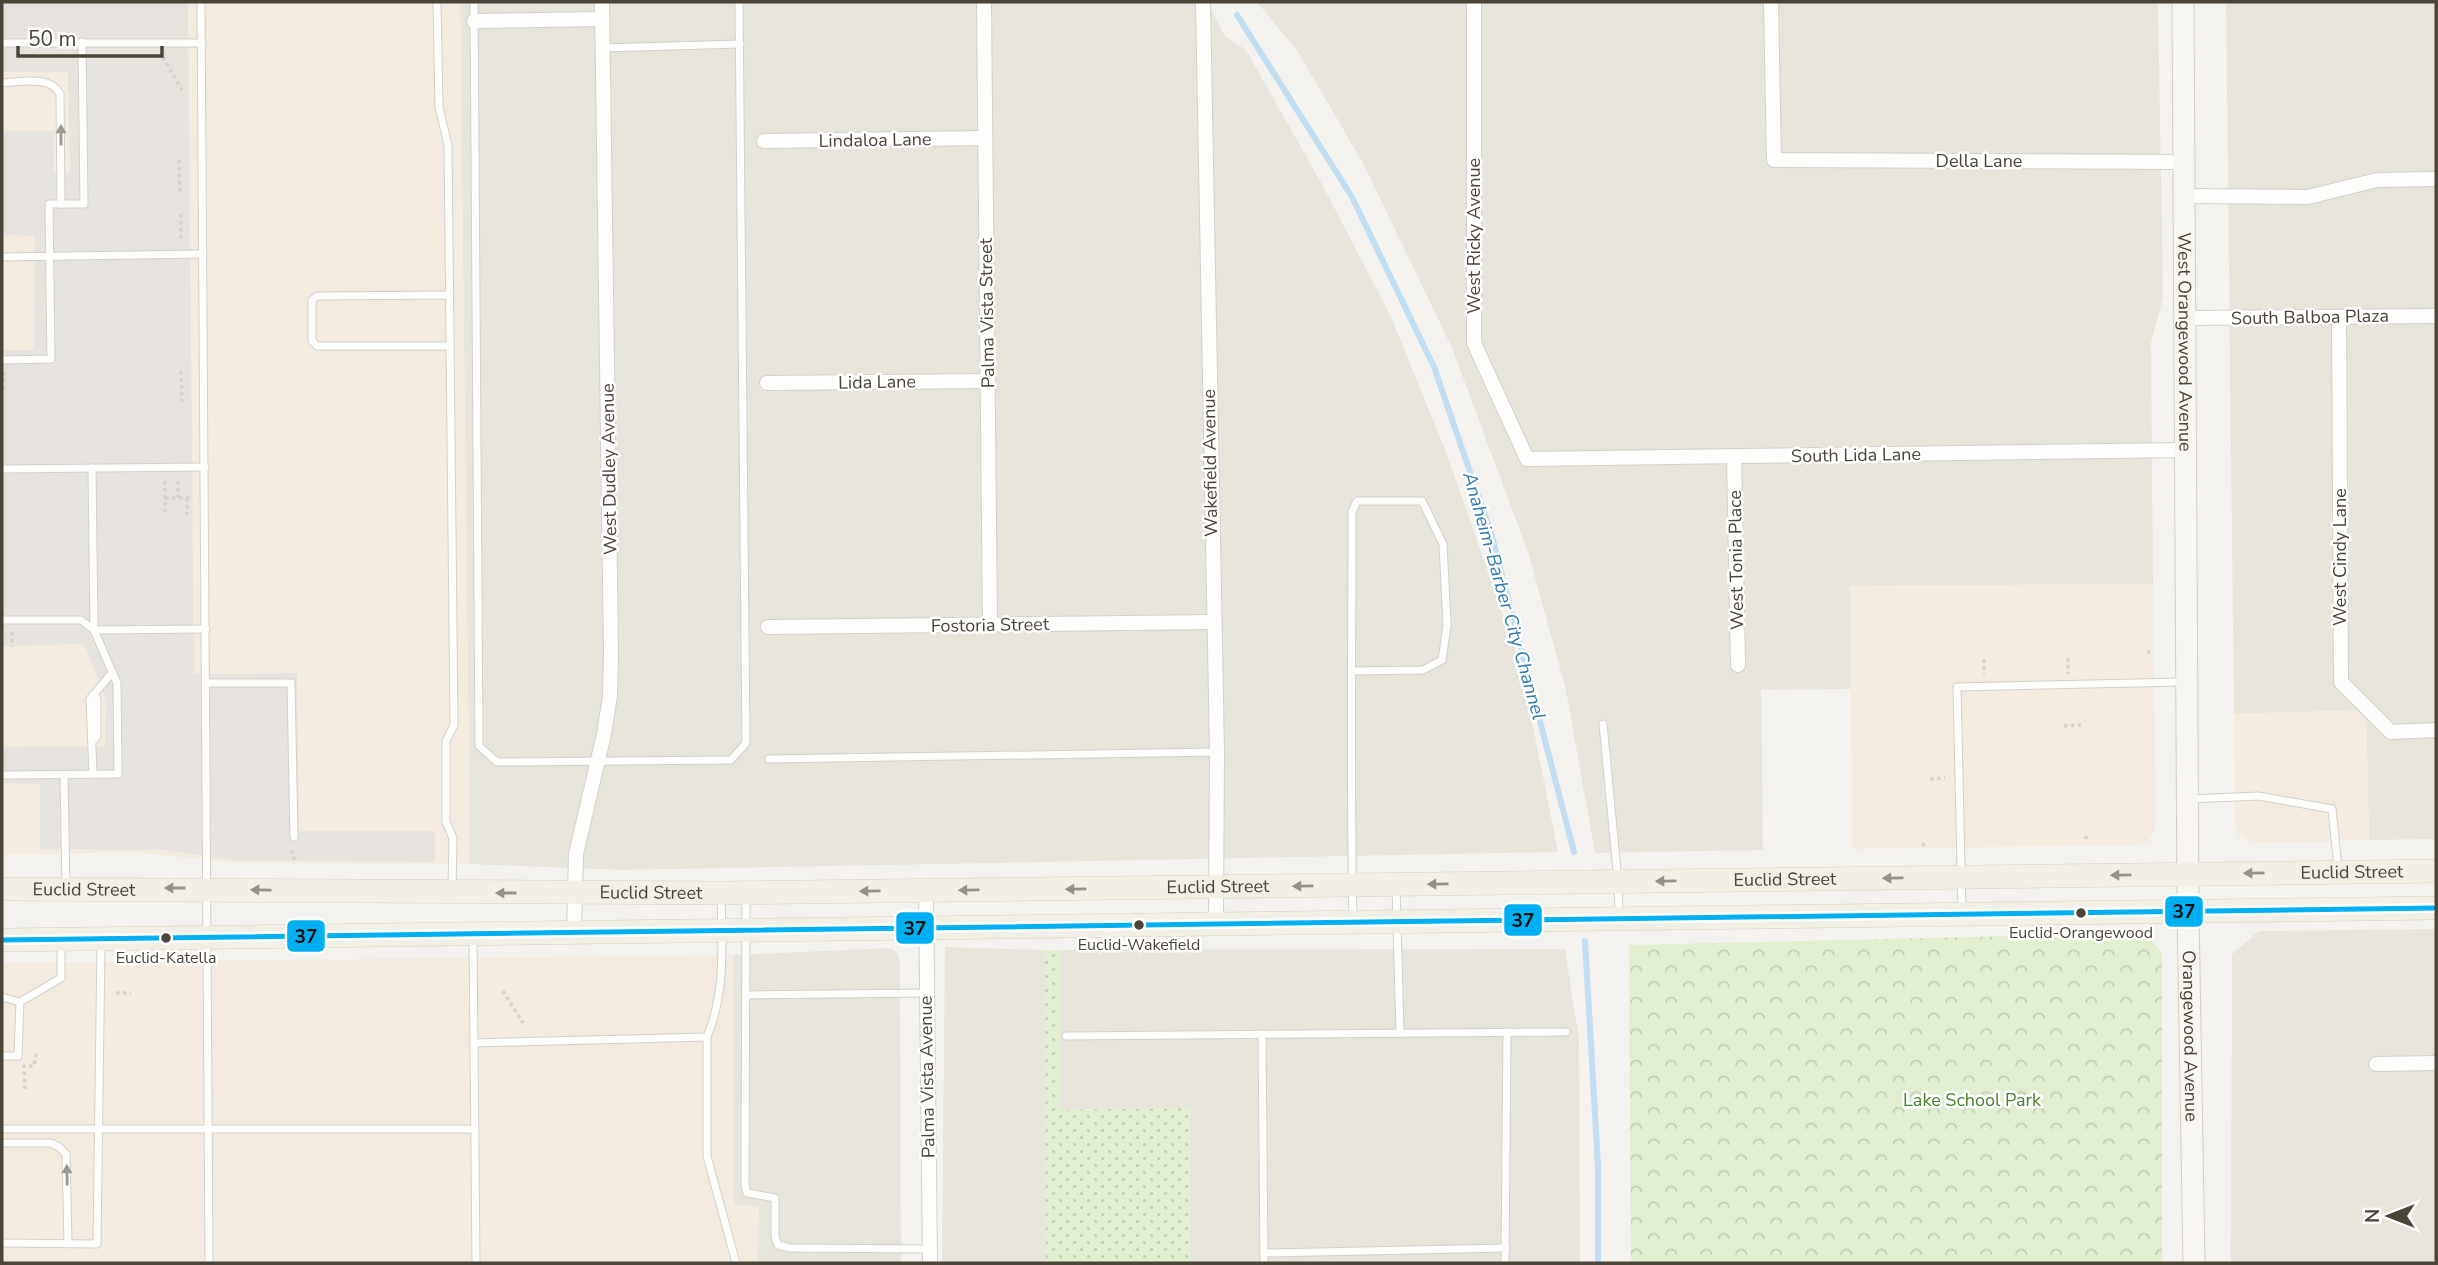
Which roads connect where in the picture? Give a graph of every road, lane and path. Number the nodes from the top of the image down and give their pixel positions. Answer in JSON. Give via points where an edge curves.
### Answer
{"nodes":[{"id":1,"x":201,"y":2,"type":"edge"},
{"id":2,"x":438,"y":2,"type":"edge"},
{"id":3,"x":474,"y":2,"type":"edge"},
{"id":4,"x":602,"y":2,"type":"edge"},
{"id":5,"x":739,"y":2,"type":"edge"},
{"id":6,"x":984,"y":2,"type":"edge"},
{"id":7,"x":1203,"y":2,"type":"edge"},
{"id":8,"x":1474,"y":2,"type":"edge"},
{"id":9,"x":1771,"y":2,"type":"edge"},
{"id":10,"x":2183,"y":2,"type":"edge"},
{"id":11,"x":603,"y":19,"type":"junction"},
{"id":12,"x":474,"y":20,"type":"junction"},
{"id":13,"x":82,"y":42,"type":"junction"},
{"id":14,"x":2,"y":43,"type":"edge"},
{"id":15,"x":202,"y":43,"type":"junction"},
{"id":16,"x":740,"y":44,"type":"junction"},
{"id":17,"x":603,"y":48,"type":"junction"},
{"id":18,"x":163,"y":57,"type":"dead end"},
{"id":19,"x":2,"y":83,"type":"edge"},
{"id":20,"x":183,"y":90,"type":"dead end"},
{"id":21,"x":985,"y":138,"type":"junction"},
{"id":22,"x":764,"y":141,"type":"dead end"},
{"id":23,"x":179,"y":160,"type":"dead end"},
{"id":24,"x":2185,"y":162,"type":"junction"},
{"id":25,"x":2436,"y":179,"type":"edge"},
{"id":26,"x":180,"y":194,"type":"dead end"},
{"id":27,"x":2185,"y":196,"type":"junction"},
{"id":28,"x":61,"y":204,"type":"junction"},
{"id":29,"x":181,"y":214,"type":"dead end"},
{"id":30,"x":181,"y":247,"type":"dead end"},
{"id":31,"x":203,"y":254,"type":"junction"},
{"id":32,"x":50,"y":256,"type":"junction"},
{"id":33,"x":2,"y":257,"type":"edge"},
{"id":34,"x":450,"y":295,"type":"junction"},
{"id":35,"x":2436,"y":316,"type":"edge"},
{"id":36,"x":2339,"y":317,"type":"junction"},
{"id":37,"x":2184,"y":318,"type":"junction"},
{"id":38,"x":450,"y":346,"type":"junction"},
{"id":39,"x":2,"y":360,"type":"edge"},
{"id":40,"x":181,"y":371,"type":"dead end"},
{"id":41,"x":4,"y":372,"type":"dead end"},
{"id":42,"x":988,"y":381,"type":"junction"},
{"id":43,"x":767,"y":383,"type":"dead end"},
{"id":44,"x":4,"y":390,"type":"dead end"},
{"id":45,"x":181,"y":402,"type":"dead end"},
{"id":46,"x":2185,"y":450,"type":"junction"},
{"id":47,"x":1734,"y":456,"type":"junction"},
{"id":48,"x":1527,"y":459,"type":"joint"},
{"id":49,"x":205,"y":467,"type":"junction"},
{"id":50,"x":92,"y":468,"type":"junction"},
{"id":51,"x":2,"y":469,"type":"edge"},
{"id":52,"x":165,"y":481,"type":"dead end"},
{"id":53,"x":178,"y":481,"type":"dead end"},
{"id":54,"x":165,"y":498,"type":"junction"},
{"id":55,"x":178,"y":498,"type":"junction"},
{"id":56,"x":165,"y":516,"type":"dead end"},
{"id":57,"x":187,"y":516,"type":"dead end"},
{"id":58,"x":2,"y":620,"type":"edge"},
{"id":59,"x":1213,"y":622,"type":"junction"},
{"id":60,"x":990,"y":625,"type":"junction"},
{"id":61,"x":768,"y":627,"type":"dead end"},
{"id":62,"x":206,"y":629,"type":"junction"},
{"id":63,"x":94,"y":630,"type":"junction"},
{"id":64,"x":12,"y":632,"type":"dead end"},
{"id":65,"x":12,"y":647,"type":"dead end"},
{"id":66,"x":2147,"y":652,"type":"dead end"},
{"id":67,"x":2154,"y":652,"type":"dead end"},
{"id":68,"x":2068,"y":658,"type":"dead end"},
{"id":69,"x":1983,"y":659,"type":"dead end"},
{"id":70,"x":1738,"y":664,"type":"dead end"},
{"id":71,"x":1352,"y":671,"type":"junction"},
{"id":72,"x":112,"y":673,"type":"junction"},
{"id":73,"x":1983,"y":674,"type":"dead end"},
{"id":74,"x":2068,"y":674,"type":"dead end"},
{"id":75,"x":206,"y":682,"type":"junction"},
{"id":76,"x":2188,"y":682,"type":"junction"},
{"id":77,"x":1603,"y":724,"type":"dead end"},
{"id":78,"x":2064,"y":726,"type":"dead end"},
{"id":79,"x":2081,"y":726,"type":"dead end"},
{"id":80,"x":2436,"y":730,"type":"edge"},
{"id":81,"x":1217,"y":752,"type":"junction"},
{"id":82,"x":769,"y":759,"type":"dead end"},
{"id":83,"x":598,"y":760,"type":"junction"},
{"id":84,"x":93,"y":774,"type":"junction"},
{"id":85,"x":2,"y":775,"type":"edge"},
{"id":86,"x":64,"y":775,"type":"junction"},
{"id":87,"x":1945,"y":778,"type":"dead end"},
{"id":88,"x":1930,"y":779,"type":"dead end"},
{"id":89,"x":2188,"y":799,"type":"junction"},
{"id":90,"x":295,"y":837,"type":"dead end"},
{"id":91,"x":290,"y":847,"type":"dead end"},
{"id":92,"x":295,"y":861,"type":"dead end"},
{"id":93,"x":2436,"y":871,"type":"edge"},
{"id":94,"x":2339,"y":872,"type":"junction"},
{"id":95,"x":2189,"y":874,"type":"junction"},
{"id":96,"x":1960,"y":877,"type":"junction"},
{"id":97,"x":1618,"y":881,"type":"junction"},
{"id":98,"x":1396,"y":884,"type":"junction"},
{"id":99,"x":1353,"y":885,"type":"junction"},
{"id":100,"x":1216,"y":887,"type":"junction"},
{"id":101,"x":66,"y":888,"type":"junction"},
{"id":102,"x":2,"y":889,"type":"edge"},
{"id":103,"x":208,"y":889,"type":"junction"},
{"id":104,"x":926,"y":890,"type":"junction"},
{"id":105,"x":452,"y":893,"type":"junction"},
{"id":106,"x":721,"y":893,"type":"junction"},
{"id":107,"x":746,"y":893,"type":"junction"},
{"id":108,"x":574,"y":894,"type":"junction"},
{"id":109,"x":2436,"y":908,"type":"edge"},
{"id":110,"x":2188,"y":911,"type":"junction"},
{"id":111,"x":1962,"y":914,"type":"junction"},
{"id":112,"x":1619,"y":919,"type":"junction"},
{"id":113,"x":1398,"y":921,"type":"junction"},
{"id":114,"x":1354,"y":922,"type":"junction"},
{"id":115,"x":1216,"y":924,"type":"junction"},
{"id":116,"x":925,"y":928,"type":"junction"},
{"id":117,"x":722,"y":930,"type":"junction"},
{"id":118,"x":746,"y":930,"type":"junction"},
{"id":119,"x":574,"y":932,"type":"junction"},
{"id":120,"x":473,"y":934,"type":"junction"},
{"id":121,"x":208,"y":937,"type":"junction"},
{"id":122,"x":101,"y":938,"type":"junction"},
{"id":123,"x":61,"y":939,"type":"junction"},
{"id":124,"x":2,"y":940,"type":"edge"},
{"id":125,"x":503,"y":991,"type":"dead end"},
{"id":126,"x":116,"y":993,"type":"dead end"},
{"id":127,"x":131,"y":993,"type":"dead end"},
{"id":128,"x":926,"y":993,"type":"junction"},
{"id":129,"x":746,"y":995,"type":"junction"},
{"id":130,"x":2,"y":997,"type":"edge"},
{"id":131,"x":20,"y":1002,"type":"junction"},
{"id":132,"x":523,"y":1023,"type":"dead end"},
{"id":133,"x":1507,"y":1032,"type":"junction"},
{"id":134,"x":1566,"y":1032,"type":"dead end"},
{"id":135,"x":1400,"y":1033,"type":"junction"},
{"id":136,"x":1262,"y":1034,"type":"junction"},
{"id":137,"x":1066,"y":1036,"type":"dead end"},
{"id":138,"x":707,"y":1037,"type":"junction"},
{"id":139,"x":474,"y":1043,"type":"junction"},
{"id":140,"x":36,"y":1052,"type":"dead end"},
{"id":141,"x":2,"y":1056,"type":"edge"},
{"id":142,"x":2436,"y":1063,"type":"edge"},
{"id":143,"x":2376,"y":1064,"type":"dead end"},
{"id":144,"x":24,"y":1089,"type":"dead end"},
{"id":145,"x":2,"y":1129,"type":"edge"},
{"id":146,"x":99,"y":1129,"type":"junction"},
{"id":147,"x":209,"y":1129,"type":"junction"},
{"id":148,"x":475,"y":1129,"type":"junction"},
{"id":149,"x":2,"y":1143,"type":"edge"},
{"id":150,"x":2,"y":1243,"type":"edge"},
{"id":151,"x":68,"y":1243,"type":"junction"},
{"id":152,"x":1506,"y":1248,"type":"junction"},
{"id":153,"x":1264,"y":1253,"type":"junction"},
{"id":154,"x":930,"y":1256,"type":"edge"},
{"id":155,"x":209,"y":1263,"type":"edge"},
{"id":156,"x":476,"y":1263,"type":"edge"},
{"id":157,"x":736,"y":1263,"type":"edge"},
{"id":158,"x":1264,"y":1263,"type":"edge"},
{"id":159,"x":1506,"y":1263,"type":"edge"},
{"id":160,"x":2194,"y":1263,"type":"edge"}],
"edges":[{"from":1,"to":15,"type":"lane"},
{"from":2,"to":34,"type":"lane","via":[[439,107],[448,145]]},
{"from":3,"to":12,"type":"lane"},
{"from":4,"to":11,"type":"street","name":"West Dudley Avenue"},
{"from":5,"to":16,"type":"lane"},
{"from":6,"to":21,"type":"street","name":"Palma Vista Street"},
{"from":7,"to":59,"type":"street","name":"Wakefield Avenue"},
{"from":8,"to":48,"type":"street","name":"West Ricky Avenue","via":[[1474,343]]},
{"from":9,"to":24,"type":"street","name":"Della Lane","via":[[1774,160]]},
{"from":10,"to":24,"type":"main road","name":"West Orangewood Avenue"},
{"from":11,"to":12,"type":"street"},
{"from":11,"to":17,"type":"street","name":"West Dudley Avenue"},
{"from":12,"to":83,"type":"lane","via":[[479,746],[497,762]]},
{"from":13,"to":14,"type":"lane"},
{"from":13,"to":15,"type":"lane"},
{"from":13,"to":28,"type":"lane","via":[[84,204]]},
{"from":15,"to":31,"type":"lane"},
{"from":16,"to":17,"type":"lane"},
{"from":16,"to":83,"type":"lane","via":[[746,743],[731,760]]},
{"from":17,"to":83,"type":"street","name":"West Dudley Avenue","via":[[611,652],[610,696]]},
{"from":18,"to":20,"type":"path"},
{"from":28,"to":19,"type":"lane","one_way":true,"via":[[60,94],[44,82]]},
{"from":21,"to":22,"type":"street","name":"Lindaloa Lane"},
{"from":21,"to":42,"type":"street","name":"Palma Vista Street"},
{"from":23,"to":26,"type":"path"},
{"from":24,"to":27,"type":"main road","name":"West Orangewood Avenue"},
{"from":25,"to":27,"type":"street","via":[[2378,180],[2308,197]]},
{"from":27,"to":37,"type":"main road","name":"West Orangewood Avenue"},
{"from":28,"to":32,"type":"lane","via":[[49,204]]},
{"from":29,"to":30,"type":"path"},
{"from":31,"to":32,"type":"lane"},
{"from":31,"to":49,"type":"lane"},
{"from":32,"to":33,"type":"lane"},
{"from":32,"to":39,"type":"lane","via":[[51,359]]},
{"from":34,"to":38,"type":"lane"},
{"from":34,"to":38,"type":"lane","via":[[317,296],[312,300],[312,341],[317,346]]},
{"from":35,"to":36,"type":"street","name":"South Balboa Plaza"},
{"from":36,"to":37,"type":"street","name":"South Balboa Plaza"},
{"from":36,"to":80,"type":"street","name":"West Cindy Lane","via":[[2341,682],[2391,732]]},
{"from":37,"to":46,"type":"main road","name":"West Orangewood Avenue"},
{"from":38,"to":105,"type":"lane","via":[[454,726],[446,741],[446,822],[453,838]]},
{"from":40,"to":45,"type":"path"},
{"from":41,"to":44,"type":"path"},
{"from":42,"to":43,"type":"street","name":"Lida Lane"},
{"from":42,"to":60,"type":"street","name":"Palma Vista Street"},
{"from":46,"to":47,"type":"street","name":"South Lida Lane"},
{"from":46,"to":76,"type":"main road","name":"West Orangewood Avenue"},
{"from":47,"to":48,"type":"street","name":"South Lida Lane"},
{"from":47,"to":70,"type":"street","name":"West Tonia Place"},
{"from":49,"to":50,"type":"lane"},
{"from":49,"to":62,"type":"lane"},
{"from":50,"to":51,"type":"lane"},
{"from":50,"to":63,"type":"lane"},
{"from":52,"to":54,"type":"path"},
{"from":53,"to":55,"type":"path"},
{"from":54,"to":55,"type":"path"},
{"from":54,"to":56,"type":"path"},
{"from":55,"to":57,"type":"path","via":[[189,498]]},
{"from":58,"to":63,"type":"lane","via":[[81,620]]},
{"from":59,"to":60,"type":"street","name":"Fostoria Street"},
{"from":59,"to":81,"type":"street","name":"Wakefield Avenue"},
{"from":60,"to":61,"type":"street","name":"Fostoria Street"},
{"from":62,"to":63,"type":"lane"},
{"from":62,"to":75,"type":"lane"},
{"from":63,"to":72,"type":"lane"},
{"from":64,"to":65,"type":"path"},
{"from":66,"to":67,"type":"path"},
{"from":68,"to":74,"type":"path"},
{"from":69,"to":73,"type":"path"},
{"from":71,"to":71,"type":"lane","via":[[1423,670],[1442,660],[1447,625],[1443,544],[1422,501],[1357,501],[1352,512]]},
{"from":71,"to":99,"type":"lane"},
{"from":72,"to":84,"type":"lane","via":[[90,699]]},
{"from":72,"to":84,"type":"lane","via":[[117,683],[118,774]]},
{"from":75,"to":90,"type":"lane","via":[[291,683]]},
{"from":75,"to":103,"type":"lane"},
{"from":76,"to":89,"type":"main road","name":"Orangewood Avenue"},
{"from":76,"to":96,"type":"lane","via":[[1957,687]]},
{"from":77,"to":97,"type":"lane"},
{"from":78,"to":79,"type":"path"},
{"from":81,"to":82,"type":"lane"},
{"from":81,"to":100,"type":"street","name":"Wakefield Avenue"},
{"from":83,"to":108,"type":"street","name":"West Dudley Avenue","via":[[581,826]]},
{"from":84,"to":86,"type":"lane"},
{"from":85,"to":86,"type":"lane"},
{"from":86,"to":101,"type":"lane"},
{"from":87,"to":88,"type":"path"},
{"from":89,"to":94,"type":"lane","via":[[2258,796],[2332,809]]},
{"from":89,"to":95,"type":"main road","name":"Orangewood Avenue"},
{"from":91,"to":92,"type":"path"},
{"from":93,"to":94,"type":"main road","name":"Euclid Street"},
{"from":94,"to":95,"type":"main road","name":"Euclid Street","one_way":true},
{"from":95,"to":96,"type":"main road","name":"Euclid Street","one_way":true},
{"from":95,"to":110,"type":"main road","name":"Orangewood Avenue"},
{"from":96,"to":97,"type":"main road","name":"Euclid Street","one_way":true},
{"from":96,"to":111,"type":"lane"},
{"from":97,"to":98,"type":"main road","name":"Euclid Street","one_way":true},
{"from":97,"to":112,"type":"lane"},
{"from":98,"to":99,"type":"main road","name":"Euclid Street"},
{"from":98,"to":113,"type":"lane"},
{"from":99,"to":100,"type":"main road","name":"Euclid Street","one_way":true},
{"from":99,"to":114,"type":"lane"},
{"from":100,"to":104,"type":"main road","name":"Euclid Street","one_way":true},
{"from":100,"to":115,"type":"street","name":"Wakefield Avenue"},
{"from":101,"to":102,"type":"main road","name":"Euclid Street"},
{"from":103,"to":101,"type":"main road","name":"Euclid Street","one_way":true},
{"from":105,"to":103,"type":"main road","name":"Euclid Street","one_way":true},
{"from":103,"to":121,"type":"lane"},
{"from":104,"to":107,"type":"main road","name":"Euclid Street","one_way":true},
{"from":104,"to":116,"type":"street","name":"Palma Vista Avenue"},
{"from":108,"to":105,"type":"main road","name":"Euclid Street","one_way":true},
{"from":106,"to":107,"type":"main road","name":"Euclid Street"},
{"from":106,"to":108,"type":"main road","name":"Euclid Street"},
{"from":106,"to":117,"type":"lane"},
{"from":107,"to":118,"type":"lane"},
{"from":108,"to":119,"type":"street","name":"West Dudley Avenue"},
{"from":109,"to":110,"type":"main road","name":"Euclid Street"},
{"from":110,"to":111,"type":"main road","name":"Euclid Street"},
{"from":110,"to":160,"type":"main road","name":"Orangewood Avenue"},
{"from":111,"to":112,"type":"main road","name":"Euclid Street"},
{"from":112,"to":113,"type":"main road","name":"Euclid Street"},
{"from":113,"to":114,"type":"main road","name":"Euclid Street"},
{"from":113,"to":135,"type":"lane"},
{"from":114,"to":115,"type":"main road","name":"Euclid Street"},
{"from":115,"to":116,"type":"main road","name":"Euclid Street"},
{"from":116,"to":118,"type":"main road","name":"Euclid Street"},
{"from":116,"to":128,"type":"street","name":"Palma Vista Avenue"},
{"from":117,"to":118,"type":"main road","name":"Euclid Street"},
{"from":117,"to":119,"type":"main road","name":"Euclid Street"},
{"from":117,"to":138,"type":"lane","via":[[723,976]]},
{"from":118,"to":129,"type":"lane"},
{"from":119,"to":120,"type":"main road","name":"Euclid Street"},
{"from":120,"to":121,"type":"main road","name":"Euclid Street"},
{"from":120,"to":139,"type":"lane"},
{"from":121,"to":122,"type":"main road","name":"Euclid Street"},
{"from":121,"to":147,"type":"lane"},
{"from":122,"to":123,"type":"main road","name":"Euclid Street"},
{"from":122,"to":146,"type":"lane"},
{"from":123,"to":124,"type":"main road","name":"Euclid Street"},
{"from":123,"to":131,"type":"lane","via":[[61,978]]},
{"from":125,"to":132,"type":"path"},
{"from":126,"to":127,"type":"path"},
{"from":128,"to":129,"type":"lane"},
{"from":128,"to":154,"type":"street","name":"Palma Vista Avenue"},
{"from":129,"to":154,"type":"lane","via":[[745,1185],[747,1193],[775,1198],[779,1245]]},
{"from":130,"to":131,"type":"lane"},
{"from":131,"to":141,"type":"lane","via":[[19,1056]]},
{"from":133,"to":134,"type":"lane"},
{"from":133,"to":135,"type":"lane"},
{"from":133,"to":152,"type":"lane"},
{"from":135,"to":136,"type":"lane"},
{"from":136,"to":137,"type":"lane"},
{"from":136,"to":153,"type":"lane"},
{"from":138,"to":139,"type":"lane"},
{"from":138,"to":157,"type":"lane","via":[[708,1156]]},
{"from":139,"to":148,"type":"lane"},
{"from":140,"to":144,"type":"path","via":[[34,1066],[24,1066]]},
{"from":142,"to":143,"type":"street"},
{"from":145,"to":146,"type":"lane"},
{"from":146,"to":147,"type":"lane"},
{"from":146,"to":151,"type":"lane","via":[[97,1244]]},
{"from":147,"to":148,"type":"lane"},
{"from":147,"to":155,"type":"lane"},
{"from":148,"to":156,"type":"lane"},
{"from":151,"to":149,"type":"lane","one_way":true,"via":[[66,1154],[51,1143]]},
{"from":150,"to":151,"type":"lane"},
{"from":152,"to":153,"type":"lane"},
{"from":152,"to":159,"type":"lane"},
{"from":153,"to":158,"type":"lane"}]}
